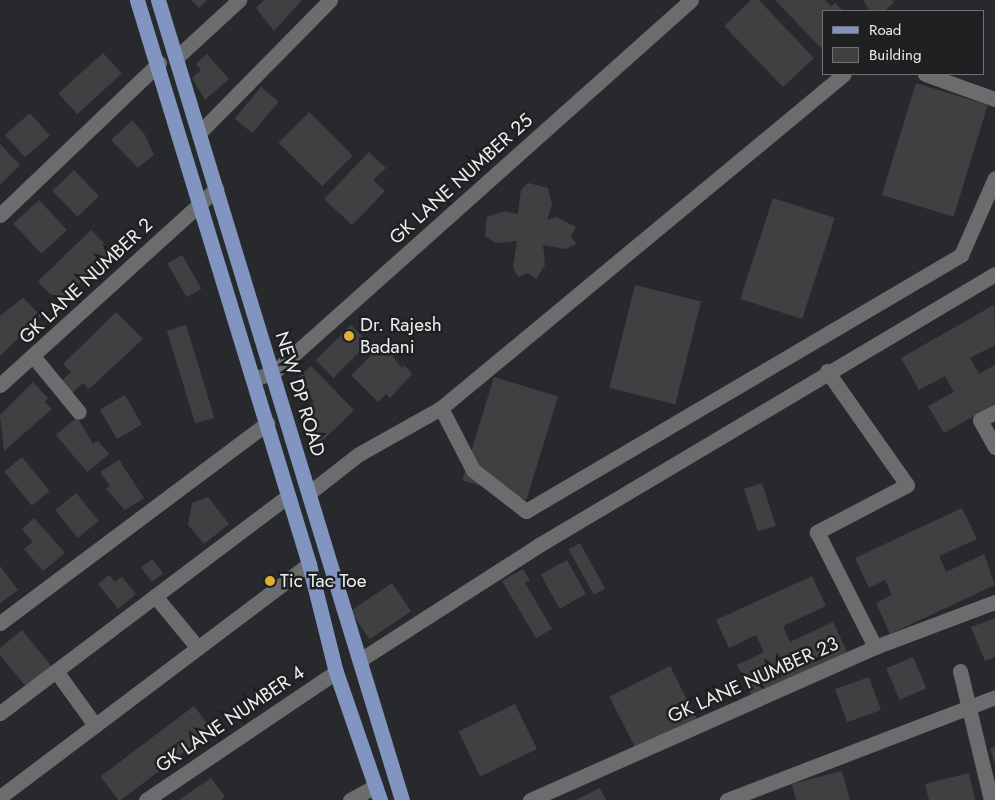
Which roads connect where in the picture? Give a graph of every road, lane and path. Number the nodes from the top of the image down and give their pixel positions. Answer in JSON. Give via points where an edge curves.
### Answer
{"nodes":[{"id":1,"x":137,"y":0,"type":"edge"},
{"id":2,"x":158,"y":0,"type":"edge"},
{"id":3,"x":239,"y":0,"type":"edge"},
{"id":4,"x":330,"y":0,"type":"edge"},
{"id":5,"x":691,"y":0,"type":"edge"},
{"id":6,"x":176,"y":58,"type":"junction"},
{"id":7,"x":159,"y":63,"type":"junction"},
{"id":8,"x":843,"y":75,"type":"edge"},
{"id":9,"x":928,"y":75,"type":"edge"},
{"id":10,"x":995,"y":99,"type":"edge"},
{"id":11,"x":200,"y":132,"type":"junction"},
{"id":12,"x":995,"y":178,"type":"edge"},
{"id":13,"x":216,"y":189,"type":"junction"},
{"id":14,"x":197,"y":206,"type":"junction"},
{"id":15,"x":0,"y":215,"type":"edge"},
{"id":16,"x":995,"y":274,"type":"edge"},
{"id":17,"x":34,"y":356,"type":"junction"},
{"id":18,"x":827,"y":371,"type":"junction"},
{"id":19,"x":274,"y":373,"type":"junction"},
{"id":20,"x":253,"y":379,"type":"junction"},
{"id":21,"x":0,"y":385,"type":"edge"},
{"id":22,"x":441,"y":408,"type":"junction"},
{"id":23,"x":79,"y":412,"type":"dead end"},
{"id":24,"x":995,"y":412,"type":"edge"},
{"id":25,"x":286,"y":417,"type":"junction"},
{"id":26,"x":267,"y":423,"type":"junction"},
{"id":27,"x":995,"y":447,"type":"edge"},
{"id":28,"x":309,"y":493,"type":"junction"},
{"id":29,"x":288,"y":496,"type":"junction"},
{"id":30,"x":309,"y":564,"type":"junction"},
{"id":31,"x":155,"y":596,"type":"junction"},
{"id":32,"x":995,"y":602,"type":"edge"},
{"id":33,"x":0,"y":623,"type":"edge"},
{"id":34,"x":198,"y":648,"type":"junction"},
{"id":35,"x":876,"y":648,"type":"junction"},
{"id":36,"x":360,"y":660,"type":"junction"},
{"id":37,"x":56,"y":671,"type":"junction"},
{"id":38,"x":336,"y":672,"type":"junction"},
{"id":39,"x":960,"y":672,"type":"dead end"},
{"id":40,"x":995,"y":697,"type":"edge"},
{"id":41,"x":969,"y":706,"type":"junction"},
{"id":42,"x":0,"y":713,"type":"edge"},
{"id":43,"x":95,"y":725,"type":"junction"},
{"id":44,"x":768,"y":785,"type":"junction"},
{"id":45,"x":377,"y":793,"type":"edge"},
{"id":46,"x":0,"y":797,"type":"edge"},
{"id":47,"x":146,"y":800,"type":"edge"},
{"id":48,"x":350,"y":800,"type":"edge"},
{"id":49,"x":402,"y":800,"type":"edge"},
{"id":50,"x":530,"y":800,"type":"edge"},
{"id":51,"x":726,"y":800,"type":"edge"},
{"id":52,"x":773,"y":800,"type":"edge"},
{"id":53,"x":991,"y":800,"type":"edge"}],
"edges":[{"from":1,"to":7,"type":"main road"},
{"from":2,"to":6,"type":"main road","name":"NEW DP ROAD"},
{"from":3,"to":6,"type":"street"},
{"from":4,"to":11,"type":"street"},
{"from":5,"to":19,"type":"street","name":"GK LANE NUMBER 25"},
{"from":6,"to":11,"type":"main road","name":"NEW DP ROAD"},
{"from":7,"to":14,"type":"main road"},
{"from":7,"to":15,"type":"street"},
{"from":8,"to":22,"type":"street"},
{"from":9,"to":10,"type":"street"},
{"from":11,"to":13,"type":"main road","name":"NEW DP ROAD"},
{"from":12,"to":22,"type":"street","via":[[961,255],[526,511],[473,470]]},
{"from":13,"to":14,"type":"street","name":"GK LANE NUMBER 2"},
{"from":13,"to":19,"type":"main road","name":"NEW DP ROAD"},
{"from":14,"to":17,"type":"street","name":"GK LANE NUMBER 2"},
{"from":14,"to":20,"type":"main road"},
{"from":16,"to":18,"type":"street"},
{"from":17,"to":21,"type":"street","name":"GK LANE NUMBER 2"},
{"from":17,"to":23,"type":"street"},
{"from":18,"to":35,"type":"street","via":[[907,484],[817,532]]},
{"from":18,"to":36,"type":"street","via":[[538,545]]},
{"from":19,"to":20,"type":"street","name":"GK LANE NUMBER 25"},
{"from":19,"to":25,"type":"main road","name":"NEW DP ROAD"},
{"from":20,"to":26,"type":"main road"},
{"from":22,"to":28,"type":"street","via":[[359,454]]},
{"from":24,"to":27,"type":"street","via":[[980,420]]},
{"from":25,"to":26,"type":"main road"},
{"from":25,"to":28,"type":"main road","name":"NEW DP ROAD"},
{"from":26,"to":29,"type":"main road"},
{"from":26,"to":33,"type":"street"},
{"from":28,"to":36,"type":"main road","name":"NEW DP ROAD"},
{"from":29,"to":30,"type":"main road"},
{"from":29,"to":31,"type":"street"},
{"from":30,"to":34,"type":"street"},
{"from":30,"to":38,"type":"main road"},
{"from":31,"to":34,"type":"street"},
{"from":31,"to":37,"type":"street"},
{"from":32,"to":35,"type":"street","name":"GK LANE NUMBER 23"},
{"from":34,"to":43,"type":"street"},
{"from":35,"to":50,"type":"street","name":"GK LANE NUMBER 23"},
{"from":36,"to":49,"type":"main road","name":"NEW DP ROAD"},
{"from":37,"to":42,"type":"street"},
{"from":37,"to":43,"type":"street"},
{"from":38,"to":45,"type":"main road"},
{"from":38,"to":47,"type":"street","name":"GK LANE NUMBER 4"},
{"from":39,"to":41,"type":"street"},
{"from":40,"to":41,"type":"street"},
{"from":41,"to":44,"type":"street"},
{"from":41,"to":53,"type":"street"},
{"from":43,"to":46,"type":"street"},
{"from":44,"to":51,"type":"street"},
{"from":44,"to":52,"type":"street"},
{"from":45,"to":48,"type":"street"}]}
